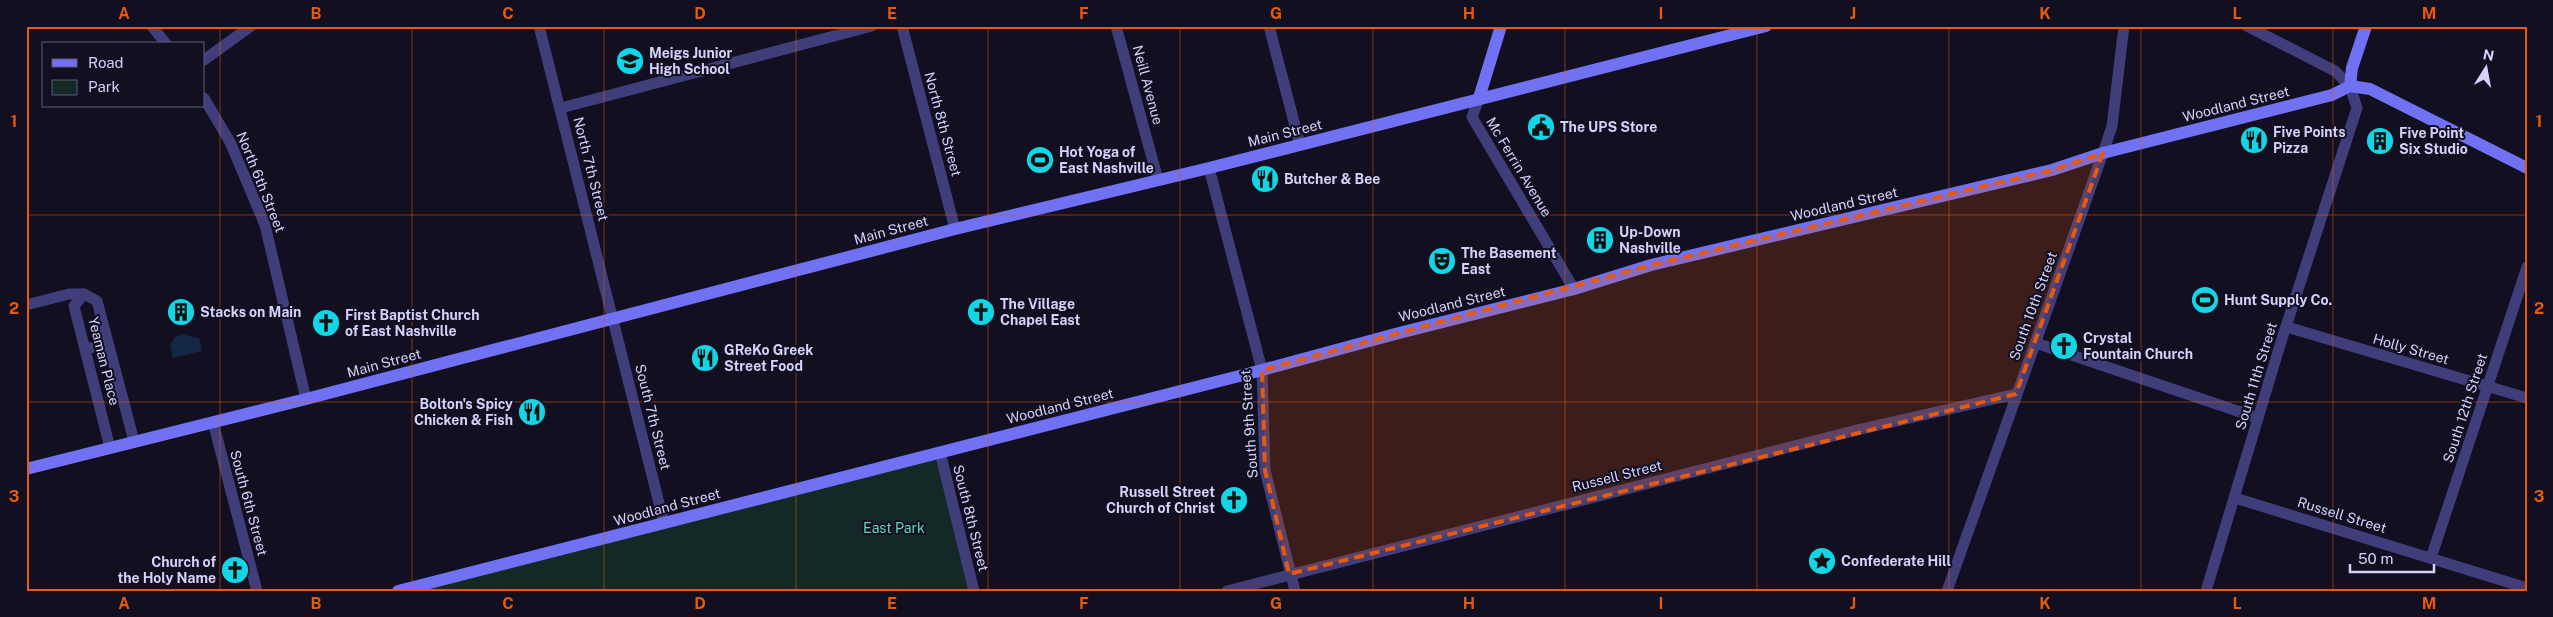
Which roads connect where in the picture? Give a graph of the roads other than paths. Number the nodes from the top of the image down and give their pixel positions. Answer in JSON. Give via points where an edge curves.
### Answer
{"nodes":[{"id":1,"x":152,"y":26,"type":"edge"},
{"id":2,"x":251,"y":26,"type":"edge"},
{"id":3,"x":539,"y":26,"type":"edge"},
{"id":4,"x":872,"y":26,"type":"edge"},
{"id":5,"x":902,"y":26,"type":"edge"},
{"id":6,"x":1116,"y":26,"type":"edge"},
{"id":7,"x":1269,"y":26,"type":"edge"},
{"id":8,"x":1500,"y":26,"type":"edge"},
{"id":9,"x":1766,"y":26,"type":"edge"},
{"id":10,"x":2124,"y":26,"type":"edge"},
{"id":11,"x":2247,"y":26,"type":"edge"},
{"id":12,"x":2366,"y":26,"type":"edge"},
{"id":13,"x":164,"y":42,"type":"edge"},
{"id":14,"x":205,"y":59,"type":"edge"},
{"id":15,"x":2350,"y":86,"type":"junction"},
{"id":16,"x":1479,"y":98,"type":"junction"},
{"id":17,"x":205,"y":100,"type":"edge"},
{"id":18,"x":561,"y":108,"type":"junction"},
{"id":19,"x":1300,"y":145,"type":"junction"},
{"id":20,"x":2103,"y":153,"type":"junction"},
{"id":21,"x":1209,"y":168,"type":"junction"},
{"id":22,"x":2527,"y":168,"type":"edge"},
{"id":23,"x":1158,"y":180,"type":"junction"},
{"id":24,"x":955,"y":229,"type":"junction"},
{"id":25,"x":2527,"y":267,"type":"edge"},
{"id":26,"x":1574,"y":288,"type":"junction"},
{"id":27,"x":84,"y":294,"type":"junction"},
{"id":28,"x":26,"y":305,"type":"edge"},
{"id":29,"x":612,"y":318,"type":"junction"},
{"id":30,"x":2287,"y":327,"type":"junction"},
{"id":31,"x":2036,"y":343,"type":"junction"},
{"id":32,"x":108,"y":344,"type":"junction"},
{"id":33,"x":85,"y":349,"type":"junction"},
{"id":34,"x":1262,"y":370,"type":"junction"},
{"id":35,"x":2488,"y":386,"type":"junction"},
{"id":36,"x":2016,"y":394,"type":"junction"},
{"id":37,"x":2527,"y":398,"type":"edge"},
{"id":38,"x":306,"y":399,"type":"junction"},
{"id":39,"x":2258,"y":418,"type":"junction"},
{"id":40,"x":213,"y":422,"type":"junction"},
{"id":41,"x":134,"y":441,"type":"junction"},
{"id":42,"x":110,"y":448,"type":"junction"},
{"id":43,"x":940,"y":452,"type":"junction"},
{"id":44,"x":26,"y":469,"type":"edge"},
{"id":45,"x":2235,"y":498,"type":"junction"},
{"id":46,"x":664,"y":523,"type":"junction"},
{"id":47,"x":2431,"y":558,"type":"junction"},
{"id":48,"x":1289,"y":574,"type":"junction"},
{"id":49,"x":2527,"y":588,"type":"edge"},
{"id":50,"x":257,"y":591,"type":"edge"},
{"id":51,"x":398,"y":591,"type":"edge"},
{"id":52,"x":974,"y":591,"type":"edge"},
{"id":53,"x":1227,"y":591,"type":"edge"},
{"id":54,"x":1295,"y":591,"type":"edge"},
{"id":55,"x":1948,"y":591,"type":"edge"},
{"id":56,"x":2206,"y":591,"type":"edge"}],
"edges":[{"from":1,"to":13,"type":"street"},
{"from":2,"to":14,"type":"street"},
{"from":3,"to":18,"type":"street","name":"North 7th Street"},
{"from":4,"to":18,"type":"street"},
{"from":5,"to":24,"type":"street","name":"North 8th Street"},
{"from":6,"to":23,"type":"street","name":"Neill Avenue"},
{"from":7,"to":19,"type":"street"},
{"from":8,"to":16,"type":"street","name":"Mc Ferrin Avenue"},
{"from":9,"to":16,"type":"street","name":"Main Street"},
{"from":10,"to":20,"type":"street","name":"South 10th Street","via":[[2112,126]]},
{"from":11,"to":15,"type":"street","via":[[2335,71]]},
{"from":12,"to":15,"type":"street","via":[[2352,68]]},
{"from":15,"to":20,"type":"street","name":"Woodland Street","via":[[2332,95]]},
{"from":15,"to":22,"type":"street","via":[[2370,89]]},
{"from":15,"to":30,"type":"street","name":"South 11th Street","via":[[2357,108]]},
{"from":16,"to":19,"type":"street","name":"Main Street"},
{"from":16,"to":26,"type":"street","name":"Mc Ferrin Avenue","via":[[1472,117]]},
{"from":17,"to":38,"type":"street","name":"North 6th Street","via":[[230,142],[265,225]]},
{"from":18,"to":29,"type":"street","name":"North 7th Street"},
{"from":19,"to":21,"type":"street","name":"Main Street"},
{"from":20,"to":26,"type":"street","name":"Woodland Street","via":[[2052,170],[1651,265]]},
{"from":20,"to":31,"type":"street","name":"South 10th Street"},
{"from":21,"to":23,"type":"street","name":"Main Street"},
{"from":21,"to":34,"type":"street","name":"South 9th Street"},
{"from":23,"to":24,"type":"street","name":"Main Street"},
{"from":24,"to":29,"type":"street","name":"Main Street"},
{"from":25,"to":35,"type":"street","name":"South 12th Street"},
{"from":26,"to":34,"type":"street","name":"Woodland Street"},
{"from":27,"to":28,"type":"street","via":[[69,294]]},
{"from":27,"to":32,"type":"street","name":"Yeaman Place","via":[[96,301]]},
{"from":27,"to":33,"type":"street","name":"Yeaman Place","via":[[74,306]]},
{"from":29,"to":38,"type":"street","name":"Main Street"},
{"from":29,"to":46,"type":"street","name":"South 7th Street"},
{"from":30,"to":35,"type":"street","name":"Holly Street"},
{"from":30,"to":39,"type":"street","name":"South 11th Street"},
{"from":31,"to":36,"type":"street","name":"South 10th Street"},
{"from":31,"to":39,"type":"street"},
{"from":32,"to":33,"type":"street"},
{"from":32,"to":41,"type":"street","name":"Yeaman Place"},
{"from":33,"to":42,"type":"street","name":"Yeaman Place"},
{"from":34,"to":43,"type":"street","name":"Woodland Street"},
{"from":34,"to":48,"type":"street","name":"South 9th Street","via":[[1265,470]]},
{"from":35,"to":37,"type":"street","name":"Holly Street"},
{"from":35,"to":47,"type":"street","name":"South 12th Street"},
{"from":36,"to":48,"type":"street","name":"Russell Street","via":[[1857,430]]},
{"from":36,"to":55,"type":"street","name":"South 10th Street"},
{"from":38,"to":40,"type":"street","name":"Main Street"},
{"from":39,"to":45,"type":"street","name":"South 11th Street"},
{"from":40,"to":41,"type":"street","name":"Main Street"},
{"from":40,"to":50,"type":"street","name":"South 6th Street"},
{"from":41,"to":42,"type":"street","name":"Main Street"},
{"from":42,"to":44,"type":"street","name":"Main Street"},
{"from":43,"to":46,"type":"street","name":"Woodland Street"},
{"from":43,"to":52,"type":"street","name":"South 8th Street"},
{"from":45,"to":47,"type":"street","name":"Russell Street"},
{"from":45,"to":56,"type":"street","name":"South 11th Street"},
{"from":46,"to":51,"type":"street","name":"Woodland Street"},
{"from":47,"to":49,"type":"street","name":"Russell Street"},
{"from":48,"to":53,"type":"street","name":"Russell Street"},
{"from":48,"to":54,"type":"street","name":"South 9th Street"}]}
